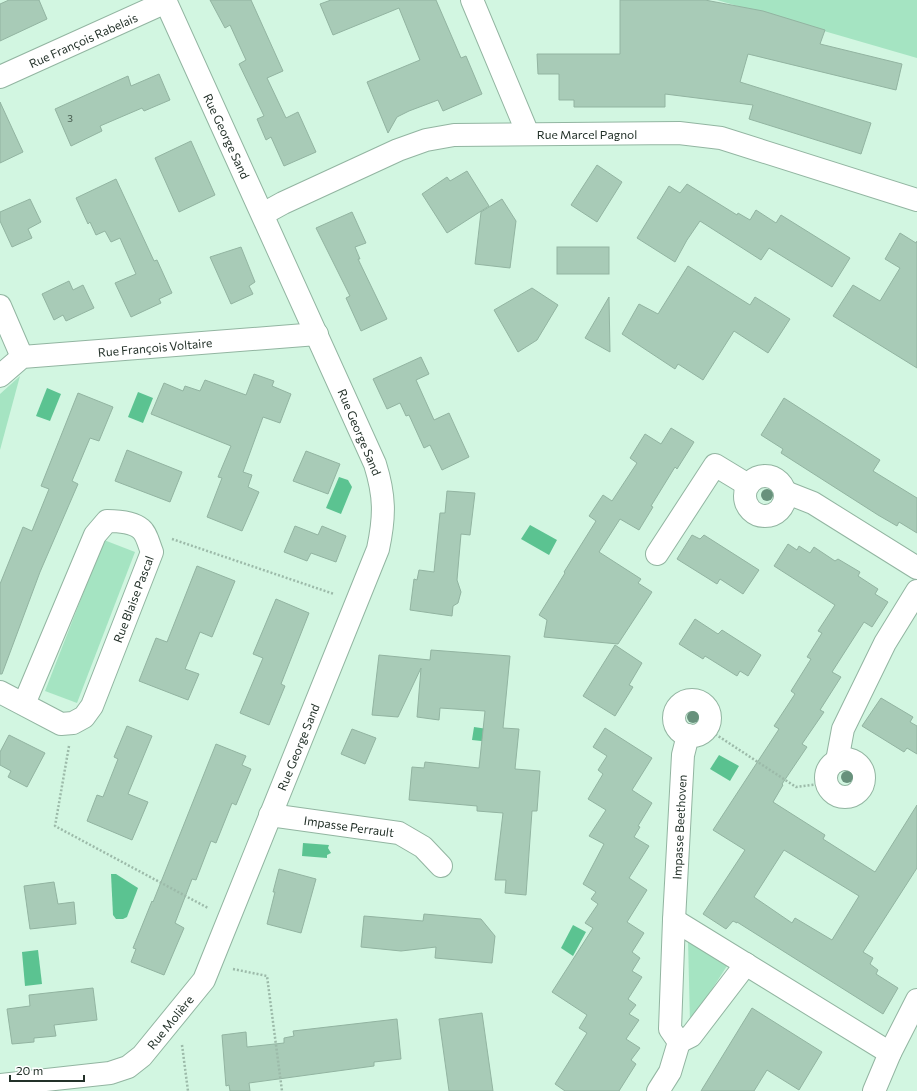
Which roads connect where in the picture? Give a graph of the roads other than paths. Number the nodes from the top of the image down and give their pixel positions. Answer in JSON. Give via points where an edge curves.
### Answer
{"nodes":[{"id":1,"x":472,"y":0,"type":"edge"},
{"id":2,"x":165,"y":1,"type":"edge"},
{"id":3,"x":0,"y":77,"type":"edge"},
{"id":4,"x":528,"y":134,"type":"junction"},
{"id":5,"x":917,"y":200,"type":"edge"},
{"id":6,"x":263,"y":214,"type":"junction"},
{"id":7,"x":0,"y":306,"type":"edge"},
{"id":8,"x":317,"y":334,"type":"junction"},
{"id":9,"x":22,"y":357,"type":"junction"},
{"id":10,"x":0,"y":376,"type":"edge"},
{"id":11,"x":748,"y":485,"type":"junction"},
{"id":12,"x":785,"y":492,"type":"junction"},
{"id":13,"x":657,"y":554,"type":"dead end"},
{"id":14,"x":917,"y":568,"type":"edge"},
{"id":15,"x":917,"y":591,"type":"edge"},
{"id":16,"x":0,"y":692,"type":"edge"},
{"id":17,"x":24,"y":704,"type":"junction"},
{"id":18,"x":697,"y":731,"type":"road end"},
{"id":19,"x":837,"y":761,"type":"junction"},
{"id":20,"x":270,"y":815,"type":"junction"},
{"id":21,"x":441,"y":866,"type":"dead end"},
{"id":22,"x":229,"y":920,"type":"joint"},
{"id":23,"x":674,"y":920,"type":"junction"},
{"id":24,"x":746,"y":964,"type":"junction"},
{"id":25,"x":917,"y":1000,"type":"edge"},
{"id":26,"x":679,"y":1042,"type":"junction"},
{"id":27,"x":890,"y":1053,"type":"junction"},
{"id":28,"x":0,"y":1085,"type":"edge"},
{"id":29,"x":882,"y":1088,"type":"edge"},
{"id":30,"x":658,"y":1091,"type":"edge"}],
"edges":[{"from":1,"to":4,"type":"street"},
{"from":2,"to":3,"type":"street","name":"Rue François Rabelais"},
{"from":2,"to":6,"type":"street","name":"Rue George Sand"},
{"from":4,"to":5,"type":"street","name":"Rue Marcel Pagnol","via":[[678,133],[721,138]]},
{"from":4,"to":6,"type":"street","name":"Rue Marcel Pagnol","via":[[454,135],[426,140],[398,150]]},
{"from":6,"to":8,"type":"street","name":"Rue George Sand"},
{"from":7,"to":9,"type":"street"},
{"from":8,"to":9,"type":"street","name":"Rue François Voltaire"},
{"from":8,"to":20,"type":"street","name":"Rue George Sand","via":[[375,464],[384,504],[383,526],[378,549]]},
{"from":9,"to":10,"type":"street"},
{"from":11,"to":12,"type":"street","via":[[759,476],[766,475],[783,485]]},
{"from":11,"to":12,"type":"street","via":[[746,504],[761,516],[774,514],[780,510],[784,504]]},
{"from":11,"to":13,"type":"street","via":[[715,464]]},
{"from":12,"to":14,"type":"street","via":[[813,503]]},
{"from":15,"to":19,"type":"street","via":[[885,643],[843,729]]},
{"from":16,"to":17,"type":"street"},
{"from":17,"to":17,"type":"street","name":"Rue Blaise Pascal","via":[[95,535],[107,521],[122,521],[141,528],[152,552],[92,706],[84,717],[73,723],[61,724]]},
{"from":18,"to":23,"type":"street","name":"Impasse Beethoven","via":[[683,755]]},
{"from":19,"to":19,"type":"street","via":[[849,760],[860,766],[865,778],[856,794],[845,797],[833,793],[829,788],[826,776]]},
{"from":20,"to":21,"type":"street","name":"Impasse Perrault","via":[[400,833],[423,847]]},
{"from":20,"to":22,"type":"street","name":"Rue George Sand"},
{"from":22,"to":28,"type":"street","name":"Rue Molière","via":[[204,980],[142,1056],[128,1067],[110,1073]]},
{"from":23,"to":24,"type":"street"},
{"from":23,"to":26,"type":"street","name":"Impasse Beethoven","via":[[670,1029]]},
{"from":24,"to":26,"type":"street","via":[[691,1036]]},
{"from":24,"to":27,"type":"street"},
{"from":25,"to":27,"type":"street"},
{"from":26,"to":30,"type":"street","via":[[670,1072]]},
{"from":27,"to":29,"type":"street"}]}
